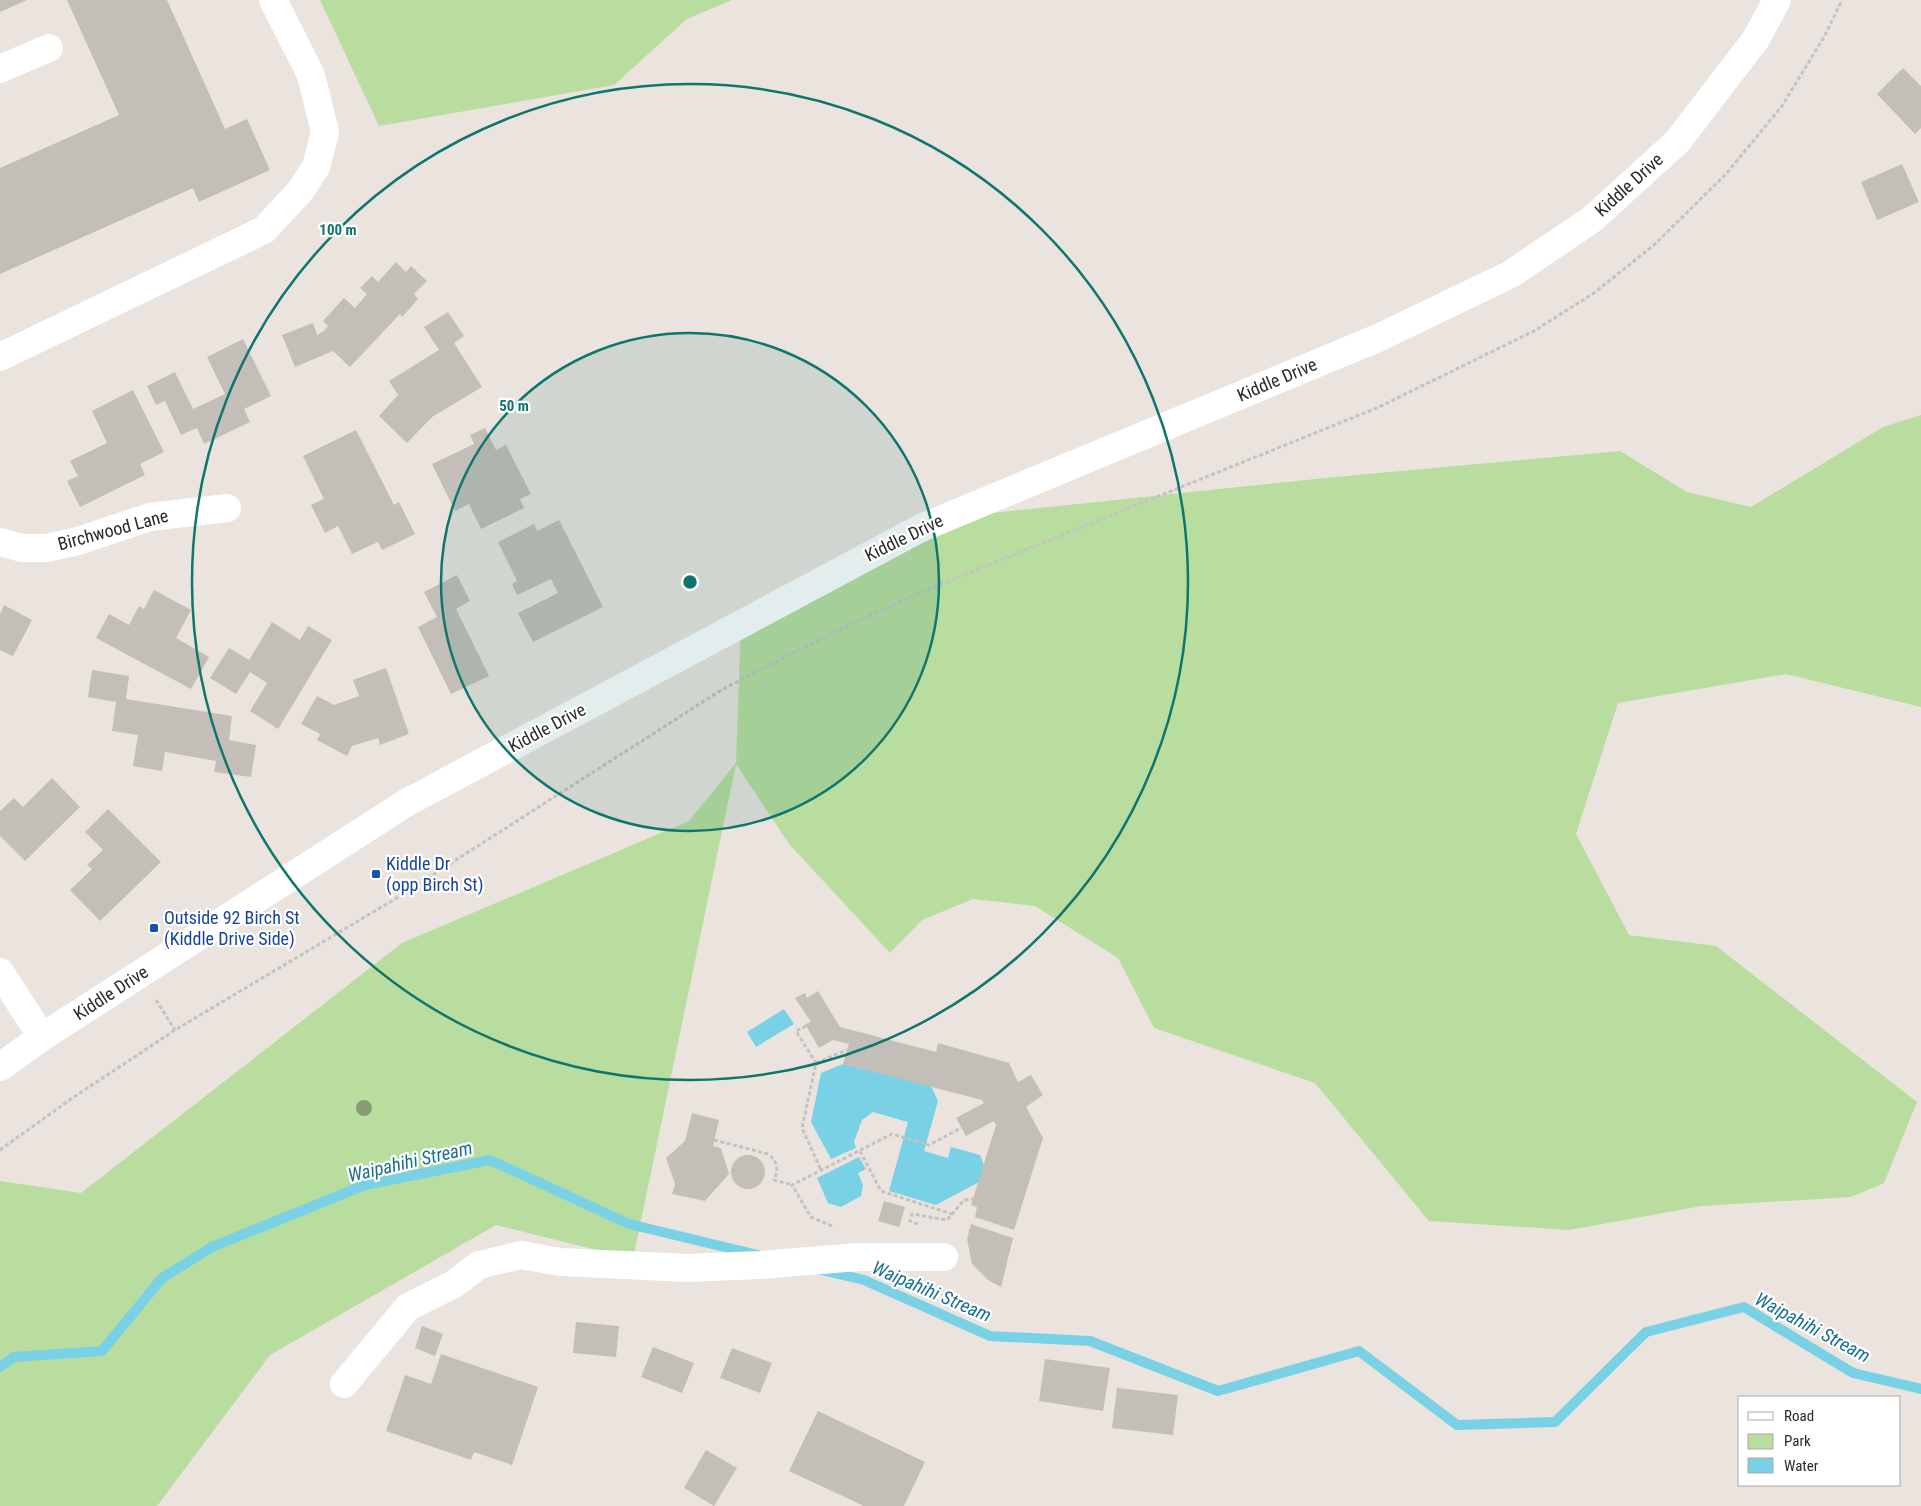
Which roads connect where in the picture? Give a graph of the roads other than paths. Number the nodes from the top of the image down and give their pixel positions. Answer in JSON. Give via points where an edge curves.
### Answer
{"nodes":[{"id":1,"x":273,"y":0,"type":"edge"},
{"id":2,"x":1777,"y":0,"type":"edge"},
{"id":3,"x":49,"y":48,"type":"dead end"},
{"id":4,"x":0,"y":69,"type":"edge"},
{"id":5,"x":0,"y":358,"type":"edge"},
{"id":6,"x":227,"y":508,"type":"dead end"},
{"id":7,"x":0,"y":542,"type":"edge"},
{"id":8,"x":0,"y":972,"type":"edge"},
{"id":9,"x":42,"y":1037,"type":"junction"},
{"id":10,"x":0,"y":1067,"type":"edge"},
{"id":11,"x":944,"y":1257,"type":"dead end"},
{"id":12,"x":344,"y":1384,"type":"dead end"}],
"edges":[{"from":1,"to":5,"type":"street","via":[[311,76],[325,132],[316,167],[301,190],[264,230]]},
{"from":2,"to":9,"type":"street","name":"Kiddle Drive","via":[[1756,39],[1677,142],[1591,220],[1511,274],[1378,338],[921,528],[406,803]]},
{"from":3,"to":4,"type":"street"},
{"from":6,"to":7,"type":"street","name":"Birchwood Lane","via":[[150,517],[46,548],[22,548]]},
{"from":8,"to":9,"type":"street"},
{"from":9,"to":10,"type":"street","name":"Kiddle Drive"},
{"from":11,"to":12,"type":"street","via":[[858,1257],[688,1268],[560,1262],[521,1255],[479,1265],[454,1284],[408,1307]]}]}
